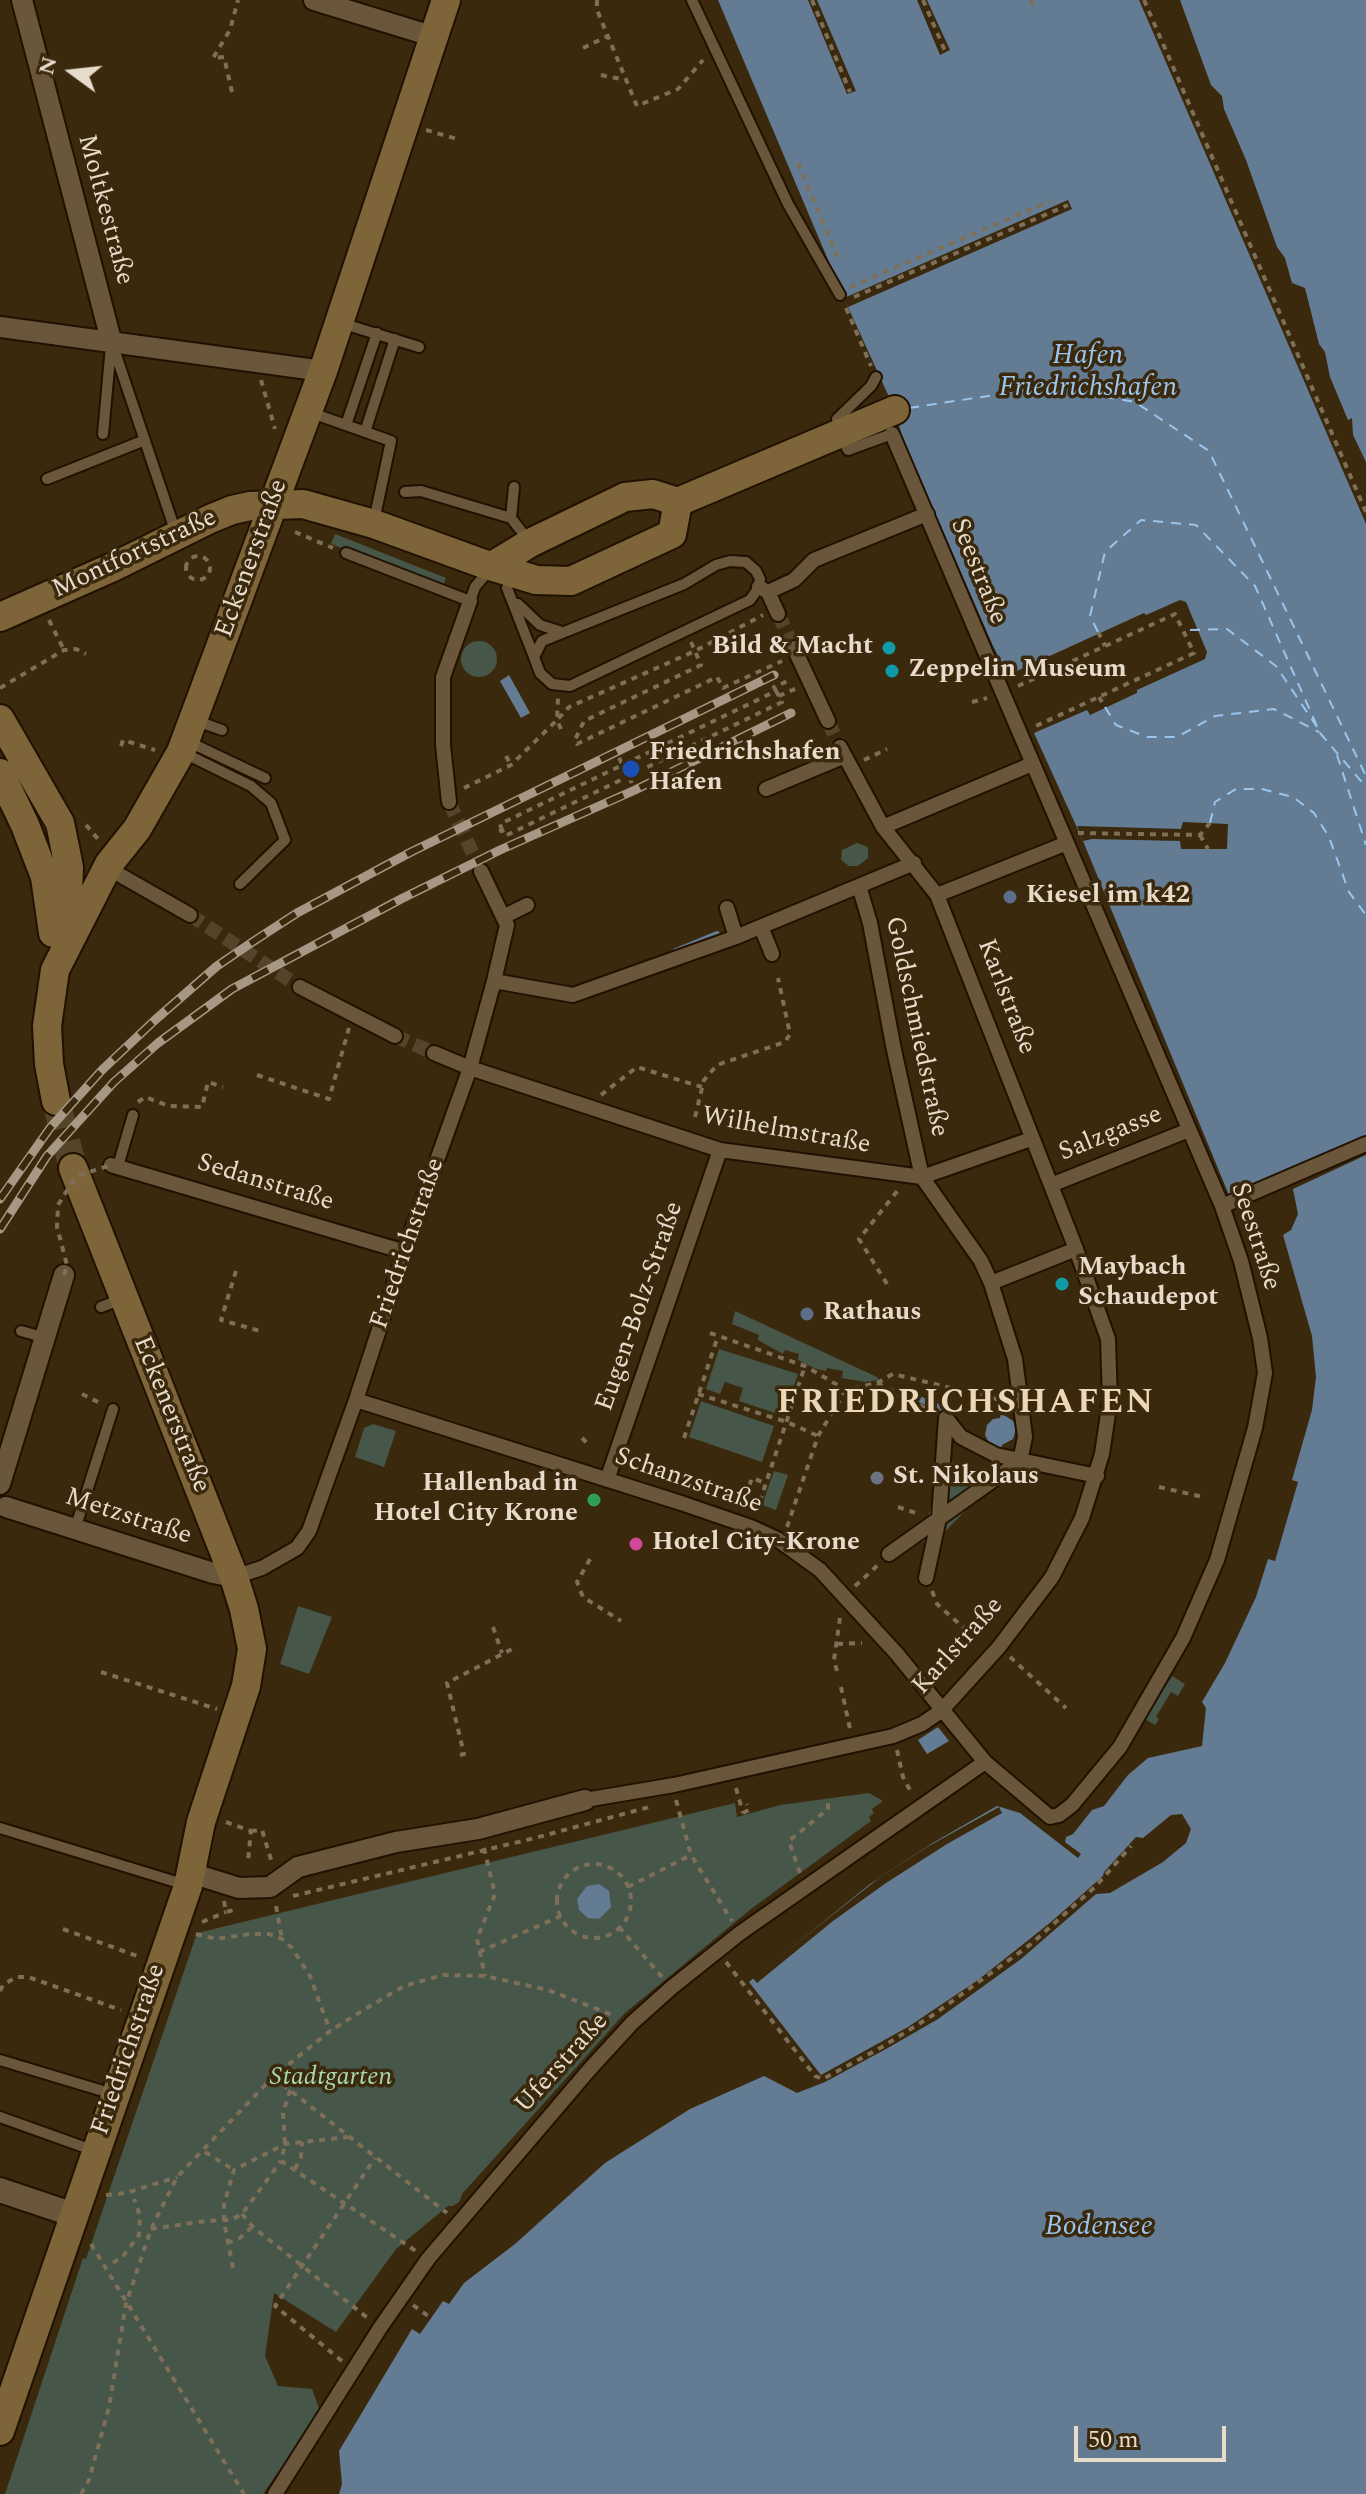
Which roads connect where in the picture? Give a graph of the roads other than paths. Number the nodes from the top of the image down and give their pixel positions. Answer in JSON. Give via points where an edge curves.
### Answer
{"nodes":[{"id":1,"x":22,"y":0,"type":"edge"},
{"id":2,"x":314,"y":0,"type":"edge"},
{"id":3,"x":446,"y":0,"type":"edge"},
{"id":4,"x":692,"y":0,"type":"edge"},
{"id":5,"x":435,"y":37,"type":"junction"},
{"id":6,"x":840,"y":295,"type":"dead end"},
{"id":7,"x":339,"y":322,"type":"junction"},
{"id":8,"x":0,"y":327,"type":"edge"},
{"id":9,"x":377,"y":333,"type":"junction"},
{"id":10,"x":395,"y":339,"type":"junction"},
{"id":11,"x":111,"y":340,"type":"junction"},
{"id":12,"x":419,"y":347,"type":"dead end"},
{"id":13,"x":323,"y":371,"type":"junction"},
{"id":14,"x":876,"y":377,"type":"dead end"},
{"id":15,"x":307,"y":411,"type":"junction"},
{"id":16,"x":894,"y":422,"type":"joint"},
{"id":17,"x":346,"y":425,"type":"junction"},
{"id":18,"x":365,"y":432,"type":"junction"},
{"id":19,"x":103,"y":434,"type":"dead end"},
{"id":20,"x":840,"y":434,"type":"junction"},
{"id":21,"x":145,"y":440,"type":"junction"},
{"id":22,"x":47,"y":479,"type":"dead end"},
{"id":23,"x":514,"y":487,"type":"dead end"},
{"id":24,"x":405,"y":492,"type":"dead end"},
{"id":25,"x":678,"y":502,"type":"junction"},
{"id":26,"x":274,"y":503,"type":"junction"},
{"id":27,"x":927,"y":514,"type":"junction"},
{"id":28,"x":511,"y":518,"type":"junction"},
{"id":29,"x":374,"y":524,"type":"junction"},
{"id":30,"x":177,"y":535,"type":"junction"},
{"id":31,"x":530,"y":543,"type":"junction"},
{"id":32,"x":346,"y":553,"type":"dead end"},
{"id":33,"x":500,"y":577,"type":"junction"},
{"id":34,"x":763,"y":589,"type":"junction"},
{"id":35,"x":470,"y":601,"type":"junction"},
{"id":36,"x":777,"y":611,"type":"tunnel mouth"},
{"id":37,"x":0,"y":617,"type":"edge"},
{"id":38,"x":562,"y":632,"type":"junction"},
{"id":39,"x":794,"y":648,"type":"tunnel mouth"},
{"id":40,"x":534,"y":657,"type":"junction"},
{"id":41,"x":0,"y":719,"type":"edge"},
{"id":42,"x":828,"y":721,"type":"tunnel mouth"},
{"id":43,"x":222,"y":730,"type":"dead end"},
{"id":44,"x":180,"y":740,"type":"junction"},
{"id":45,"x":1032,"y":764,"type":"junction"},
{"id":46,"x":0,"y":773,"type":"edge"},
{"id":47,"x":265,"y":778,"type":"dead end"},
{"id":48,"x":766,"y":789,"type":"dead end"},
{"id":49,"x":448,"y":799,"type":"tunnel mouth"},
{"id":50,"x":25,"y":825,"type":"junction"},
{"id":51,"x":883,"y":827,"type":"junction"},
{"id":52,"x":1066,"y":840,"type":"junction"},
{"id":53,"x":914,"y":863,"type":"junction"},
{"id":54,"x":69,"y":867,"type":"junction"},
{"id":55,"x":114,"y":869,"type":"junction"},
{"id":56,"x":481,"y":871,"type":"tunnel mouth"},
{"id":57,"x":240,"y":884,"type":"dead end"},
{"id":58,"x":859,"y":886,"type":"junction"},
{"id":59,"x":937,"y":895,"type":"junction"},
{"id":60,"x":527,"y":905,"type":"dead end"},
{"id":61,"x":727,"y":908,"type":"dead end"},
{"id":62,"x":190,"y":915,"type":"tunnel mouth"},
{"id":63,"x":503,"y":917,"type":"junction"},
{"id":64,"x":761,"y":927,"type":"junction"},
{"id":65,"x":736,"y":937,"type":"junction"},
{"id":66,"x":772,"y":954,"type":"dead end"},
{"id":67,"x":55,"y":970,"type":"junction"},
{"id":68,"x":494,"y":981,"type":"junction"},
{"id":69,"x":300,"y":987,"type":"tunnel mouth"},
{"id":70,"x":395,"y":1036,"type":"tunnel mouth"},
{"id":71,"x":434,"y":1053,"type":"tunnel mouth"},
{"id":72,"x":470,"y":1068,"type":"junction"},
{"id":73,"x":56,"y":1101,"type":"tunnel mouth"},
{"id":74,"x":133,"y":1115,"type":"road end"},
{"id":75,"x":1189,"y":1130,"type":"junction"},
{"id":76,"x":1031,"y":1139,"type":"junction"},
{"id":77,"x":1366,"y":1144,"type":"edge"},
{"id":78,"x":720,"y":1150,"type":"junction"},
{"id":79,"x":115,"y":1165,"type":"joint"},
{"id":80,"x":73,"y":1168,"type":"tunnel mouth"},
{"id":81,"x":915,"y":1177,"type":"junction"},
{"id":82,"x":1051,"y":1185,"type":"junction"},
{"id":83,"x":1222,"y":1206,"type":"junction"},
{"id":84,"x":1076,"y":1249,"type":"junction"},
{"id":85,"x":405,"y":1252,"type":"junction"},
{"id":86,"x":64,"y":1275,"type":"road end"},
{"id":87,"x":991,"y":1283,"type":"junction"},
{"id":88,"x":21,"y":1331,"type":"dead end"},
{"id":89,"x":46,"y":1338,"type":"junction"},
{"id":90,"x":356,"y":1400,"type":"junction"},
{"id":91,"x":113,"y":1409,"type":"road end"},
{"id":92,"x":21,"y":1437,"type":"dead end"},
{"id":93,"x":1020,"y":1461,"type":"junction"},
{"id":94,"x":1097,"y":1476,"type":"junction"},
{"id":95,"x":607,"y":1480,"type":"junction"},
{"id":96,"x":2,"y":1498,"type":"edge"},
{"id":97,"x":939,"y":1518,"type":"junction"},
{"id":98,"x":75,"y":1529,"type":"junction"},
{"id":99,"x":887,"y":1556,"type":"road end"},
{"id":100,"x":234,"y":1577,"type":"junction"},
{"id":101,"x":926,"y":1578,"type":"road end"},
{"id":102,"x":250,"y":1666,"type":"joint"},
{"id":103,"x":943,"y":1708,"type":"junction"},
{"id":104,"x":985,"y":1762,"type":"junction"},
{"id":105,"x":585,"y":1800,"type":"joint"},
{"id":106,"x":0,"y":1828,"type":"edge"},
{"id":107,"x":189,"y":1880,"type":"junction"},
{"id":108,"x":0,"y":2060,"type":"edge"},
{"id":109,"x":115,"y":2095,"type":"junction"},
{"id":110,"x":0,"y":2117,"type":"edge"},
{"id":111,"x":95,"y":2151,"type":"junction"},
{"id":112,"x":0,"y":2190,"type":"edge"},
{"id":113,"x":74,"y":2215,"type":"junction"},
{"id":114,"x":0,"y":2431,"type":"edge"},
{"id":115,"x":275,"y":2494,"type":"edge"}],
"edges":[{"from":1,"to":11,"type":"street","name":"Moltkestraße"},
{"from":2,"to":5,"type":"street"},
{"from":3,"to":5,"type":"main road","name":"Eckenerstraße"},
{"from":4,"to":6,"type":"lane","via":[[788,204]]},
{"from":5,"to":7,"type":"main road","name":"Eckenerstraße"},
{"from":7,"to":9,"type":"lane"},
{"from":7,"to":13,"type":"main road","name":"Eckenerstraße"},
{"from":8,"to":11,"type":"street"},
{"from":9,"to":10,"type":"lane"},
{"from":9,"to":17,"type":"lane"},
{"from":10,"to":12,"type":"lane"},
{"from":10,"to":18,"type":"lane"},
{"from":11,"to":13,"type":"street"},
{"from":11,"to":19,"type":"lane"},
{"from":11,"to":21,"type":"lane"},
{"from":13,"to":15,"type":"main road","name":"Eckenerstraße"},
{"from":14,"to":20,"type":"lane","via":[[837,419]]},
{"from":15,"to":17,"type":"lane"},
{"from":15,"to":26,"type":"main road","name":"Eckenerstraße"},
{"from":16,"to":20,"type":"main road"},
{"from":16,"to":27,"type":"street","name":"Seestraße"},
{"from":17,"to":18,"type":"lane"},
{"from":18,"to":29,"type":"lane","via":[[391,441]]},
{"from":20,"to":25,"type":"main road"},
{"from":21,"to":22,"type":"lane"},
{"from":21,"to":30,"type":"lane"},
{"from":23,"to":28,"type":"lane"},
{"from":24,"to":28,"type":"lane","via":[[421,491]]},
{"from":25,"to":31,"type":"main road","via":[[653,494],[625,497]]},
{"from":25,"to":33,"type":"main road","name":"Montfortstraße","via":[[672,534],[571,581]]},
{"from":26,"to":29,"type":"main road","name":"Montfortstraße","via":[[303,504]]},
{"from":26,"to":30,"type":"main road","name":"Montfortstraße","via":[[232,510]]},
{"from":26,"to":44,"type":"main road","name":"Eckenerstraße"},
{"from":27,"to":34,"type":"street","name":"Seestraße","via":[[814,560],[794,580]]},
{"from":27,"to":45,"type":"street","name":"Seestraße"},
{"from":28,"to":31,"type":"lane"},
{"from":29,"to":33,"type":"main road","name":"Montfortstraße"},
{"from":30,"to":37,"type":"main road","name":"Montfortstraße"},
{"from":31,"to":33,"type":"main road"},
{"from":32,"to":35,"type":"lane"},
{"from":33,"to":35,"type":"lane","via":[[475,587]]},
{"from":33,"to":38,"type":"lane","via":[[521,610],[540,625]]},
{"from":33,"to":40,"type":"lane"},
{"from":34,"to":36,"type":"street"},
{"from":34,"to":38,"type":"lane","via":[[746,562],[730,561]]},
{"from":34,"to":40,"type":"lane","via":[[570,686],[552,684]]},
{"from":35,"to":49,"type":"street","via":[[443,677]]},
{"from":38,"to":40,"type":"lane","via":[[542,641]]},
{"from":39,"to":42,"type":"street","via":[[804,685]]},
{"from":41,"to":54,"type":"main road","via":[[60,823]]},
{"from":43,"to":44,"type":"lane"},
{"from":44,"to":47,"type":"lane"},
{"from":44,"to":55,"type":"main road","name":"Eckenerstraße"},
{"from":44,"to":57,"type":"lane","via":[[271,803],[285,840]]},
{"from":45,"to":51,"type":"street"},
{"from":45,"to":52,"type":"street","name":"Seestraße"},
{"from":46,"to":50,"type":"main road"},
{"from":48,"to":51,"type":"street","name":"Karlstraße","via":[[845,756]]},
{"from":50,"to":54,"type":"main road","via":[[59,864]]},
{"from":50,"to":67,"type":"main road","via":[[45,877]]},
{"from":51,"to":53,"type":"street","name":"Karlstraße"},
{"from":52,"to":59,"type":"street"},
{"from":52,"to":75,"type":"street","name":"Seestraße"},
{"from":53,"to":58,"type":"street"},
{"from":53,"to":59,"type":"street","name":"Karlstraße"},
{"from":54,"to":55,"type":"main road"},
{"from":54,"to":67,"type":"main road","via":[[67,919]]},
{"from":55,"to":62,"type":"street"},
{"from":55,"to":67,"type":"main road","name":"Eckenerstraße"},
{"from":56,"to":63,"type":"street"},
{"from":58,"to":64,"type":"street"},
{"from":58,"to":81,"type":"street","name":"Goldschmiedstraße"},
{"from":59,"to":76,"type":"street","name":"Karlstraße"},
{"from":60,"to":63,"type":"street"},
{"from":61,"to":65,"type":"street"},
{"from":63,"to":68,"type":"street","name":"Friedrichstraße","via":[[507,925]]},
{"from":64,"to":65,"type":"street"},
{"from":64,"to":66,"type":"street"},
{"from":65,"to":68,"type":"street","via":[[573,995]]},
{"from":67,"to":73,"type":"main road","name":"Eckenerstraße","via":[[47,1026]]},
{"from":68,"to":72,"type":"street","name":"Friedrichstraße"},
{"from":69,"to":70,"type":"street"},
{"from":71,"to":72,"type":"street","name":"Wilhelmstraße"},
{"from":72,"to":78,"type":"street","name":"Wilhelmstraße"},
{"from":72,"to":85,"type":"street","name":"Friedrichstraße"},
{"from":74,"to":79,"type":"lane"},
{"from":75,"to":82,"type":"street","name":"Salzgasse"},
{"from":75,"to":83,"type":"street","name":"Seestraße"},
{"from":76,"to":81,"type":"street"},
{"from":76,"to":82,"type":"street","name":"Karlstraße"},
{"from":77,"to":83,"type":"street"},
{"from":78,"to":81,"type":"street","name":"Wilhelmstraße"},
{"from":78,"to":95,"type":"street","name":"Eugen-Bolz-Straße"},
{"from":79,"to":85,"type":"street","name":"Sedanstraße"},
{"from":80,"to":100,"type":"main road","name":"Eckenerstraße","via":[[112,1303]]},
{"from":81,"to":87,"type":"street","via":[[981,1261]]},
{"from":82,"to":84,"type":"street","name":"Karlstraße"},
{"from":83,"to":104,"type":"street","name":"Seestraße","via":[[1241,1261],[1265,1373],[1251,1441],[1200,1601],[1120,1747],[1066,1810],[1050,1817],[1044,1814]]},
{"from":84,"to":87,"type":"street"},
{"from":84,"to":94,"type":"street","name":"Karlstraße","via":[[1108,1339],[1110,1400]]},
{"from":85,"to":90,"type":"street","name":"Friedrichstraße"},
{"from":86,"to":89,"type":"street"},
{"from":87,"to":93,"type":"street","via":[[1015,1359],[1025,1437]]},
{"from":88,"to":89,"type":"lane"},
{"from":89,"to":96,"type":"street"},
{"from":90,"to":95,"type":"street","name":"Schanzstraße"},
{"from":90,"to":100,"type":"street","name":"Friedrichstraße","via":[[309,1531],[297,1548]]},
{"from":91,"to":98,"type":"lane"},
{"from":92,"to":96,"type":"lane"},
{"from":93,"to":94,"type":"street"},
{"from":93,"to":97,"type":"street"},
{"from":93,"to":97,"type":"street","via":[[961,1437],[946,1418]]},
{"from":94,"to":103,"type":"street","name":"Karlstraße","via":[[1052,1577],[999,1647]]},
{"from":95,"to":103,"type":"street","name":"Schanzstraße","via":[[736,1521],[781,1543],[820,1570]]},
{"from":96,"to":98,"type":"street","name":"Metzstraße"},
{"from":97,"to":99,"type":"street"},
{"from":97,"to":101,"type":"street"},
{"from":98,"to":100,"type":"street","name":"Metzstraße"},
{"from":100,"to":102,"type":"main road","name":"Eckenerstraße","via":[[249,1632]]},
{"from":102,"to":107,"type":"main road","name":"Friedrichstraße","via":[[201,1822]]},
{"from":103,"to":104,"type":"street","name":"Seestraße"},
{"from":103,"to":105,"type":"street","name":"Karlstraße","via":[[893,1736]]},
{"from":104,"to":115,"type":"street","name":"Uferstraße","via":[[740,1933],[632,2023],[428,2259]]},
{"from":105,"to":107,"type":"street","name":"Karlstraße","via":[[298,1867],[270,1887]]},
{"from":106,"to":107,"type":"lane"},
{"from":107,"to":109,"type":"main road","name":"Friedrichstraße"},
{"from":108,"to":109,"type":"lane"},
{"from":109,"to":111,"type":"main road","name":"Friedrichstraße"},
{"from":110,"to":111,"type":"lane"},
{"from":111,"to":113,"type":"main road","name":"Friedrichstraße"},
{"from":112,"to":113,"type":"street"},
{"from":113,"to":114,"type":"main road","name":"Friedrichstraße"}]}
